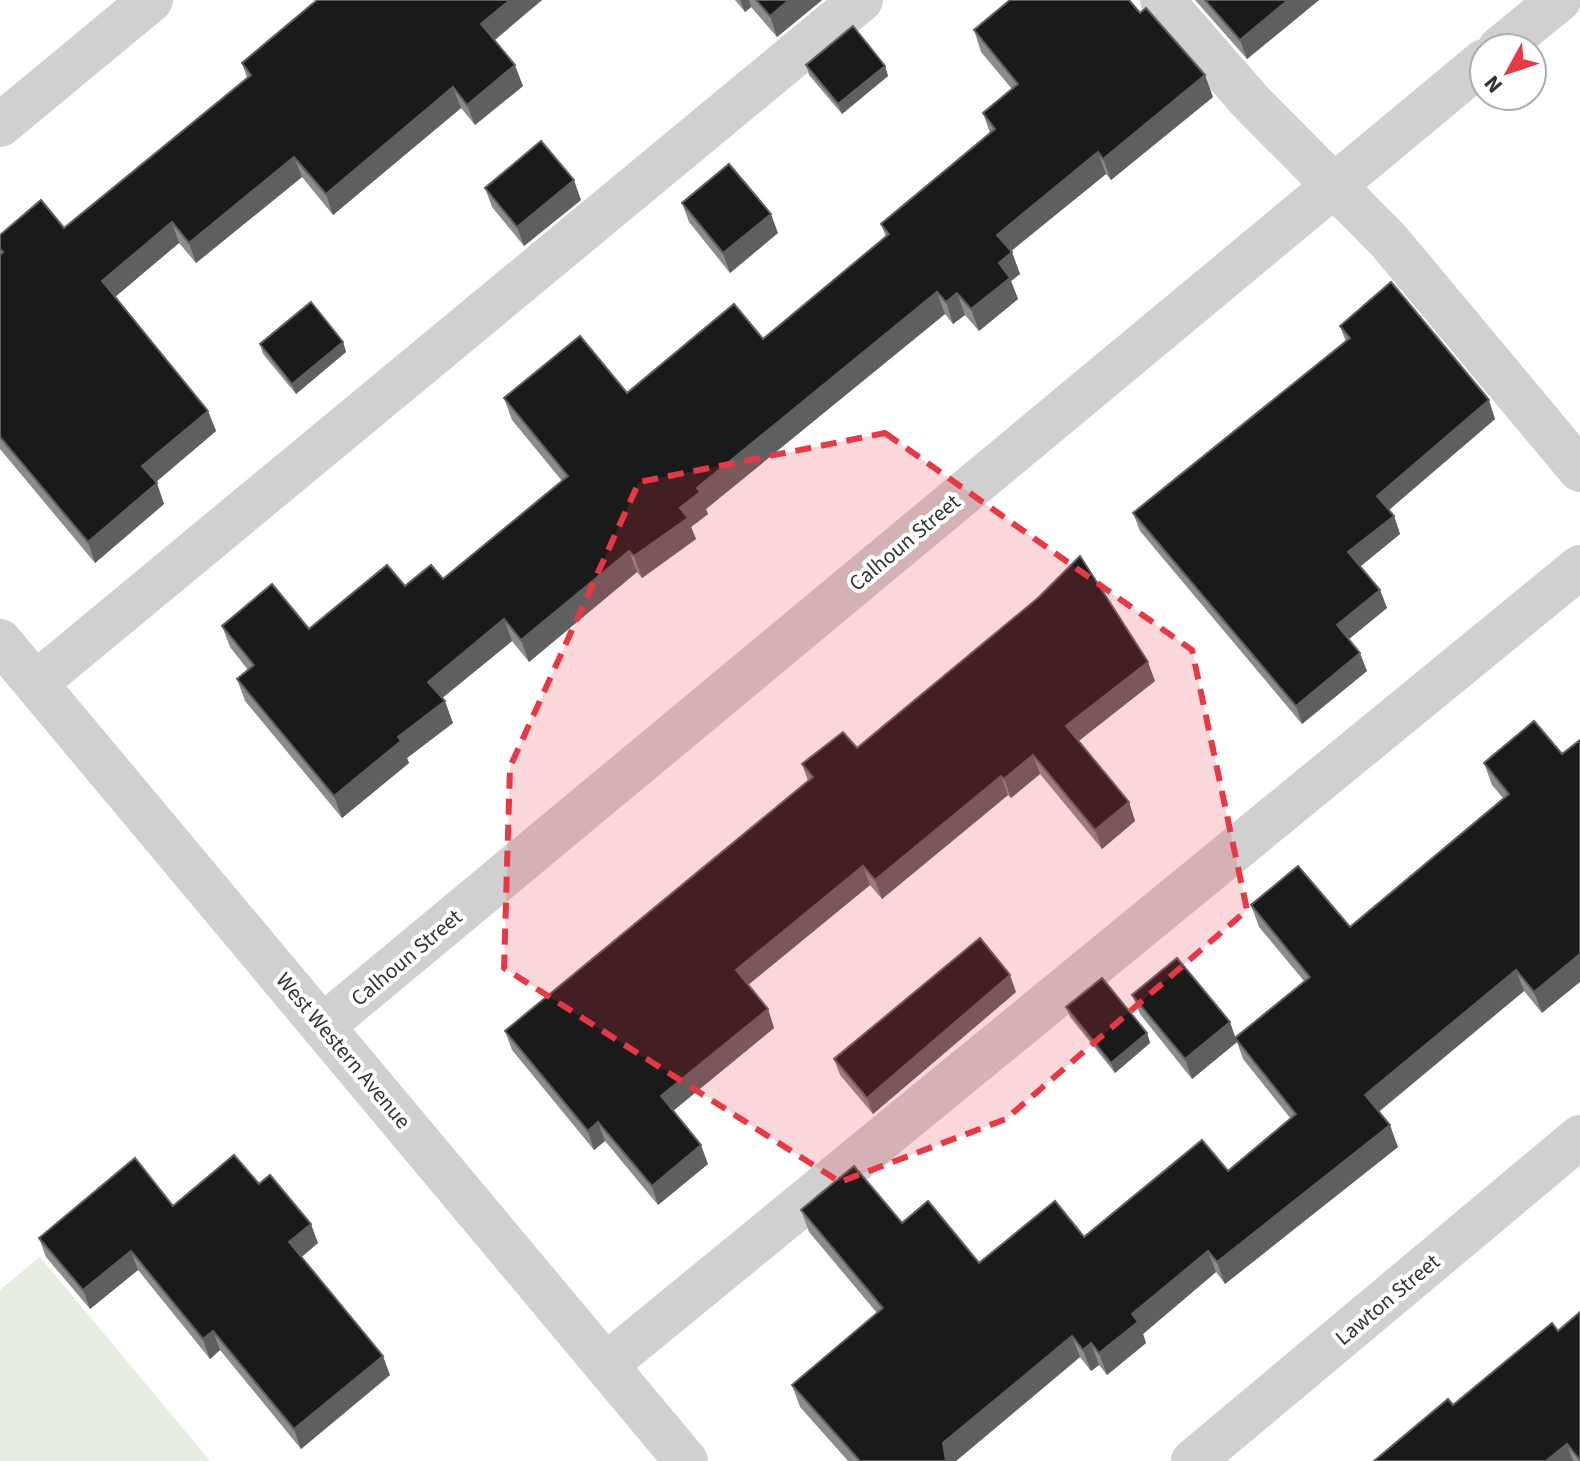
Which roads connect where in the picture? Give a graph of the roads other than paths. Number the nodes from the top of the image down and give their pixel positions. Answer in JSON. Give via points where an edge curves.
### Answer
{"nodes":[{"id":1,"x":151,"y":0,"type":"edge"},
{"id":2,"x":861,"y":0,"type":"edge"},
{"id":3,"x":1162,"y":0,"type":"edge"},
{"id":4,"x":1559,"y":0,"type":"edge"},
{"id":5,"x":1520,"y":32,"type":"edge"},
{"id":6,"x":1468,"y":74,"type":"edge"},
{"id":7,"x":0,"y":125,"type":"edge"},
{"id":8,"x":1333,"y":185,"type":"junction"},
{"id":9,"x":1580,"y":470,"type":"edge"},
{"id":10,"x":1580,"y":567,"type":"edge"},
{"id":11,"x":0,"y":641,"type":"edge"},
{"id":12,"x":36,"y":683,"type":"junction"},
{"id":13,"x":324,"y":1025,"type":"junction"},
{"id":14,"x":1580,"y":1137,"type":"edge"},
{"id":15,"x":607,"y":1364,"type":"junction"},
{"id":16,"x":686,"y":1461,"type":"edge"},
{"id":17,"x":1193,"y":1461,"type":"edge"}],
"edges":[{"from":1,"to":7,"type":"street"},
{"from":2,"to":12,"type":"street"},
{"from":3,"to":8,"type":"street"},
{"from":4,"to":5,"type":"street"},
{"from":6,"to":8,"type":"street","name":"Calhoun Street"},
{"from":8,"to":9,"type":"street","via":[[1388,240]]},
{"from":8,"to":13,"type":"street","name":"Calhoun Street"},
{"from":10,"to":15,"type":"street"},
{"from":11,"to":12,"type":"street","name":"West Western Avenue"},
{"from":12,"to":13,"type":"street","name":"West Western Avenue"},
{"from":13,"to":15,"type":"street","name":"West Western Avenue"},
{"from":14,"to":17,"type":"street","name":"Lawton Street"},
{"from":15,"to":16,"type":"street","name":"West Western Avenue"}]}
